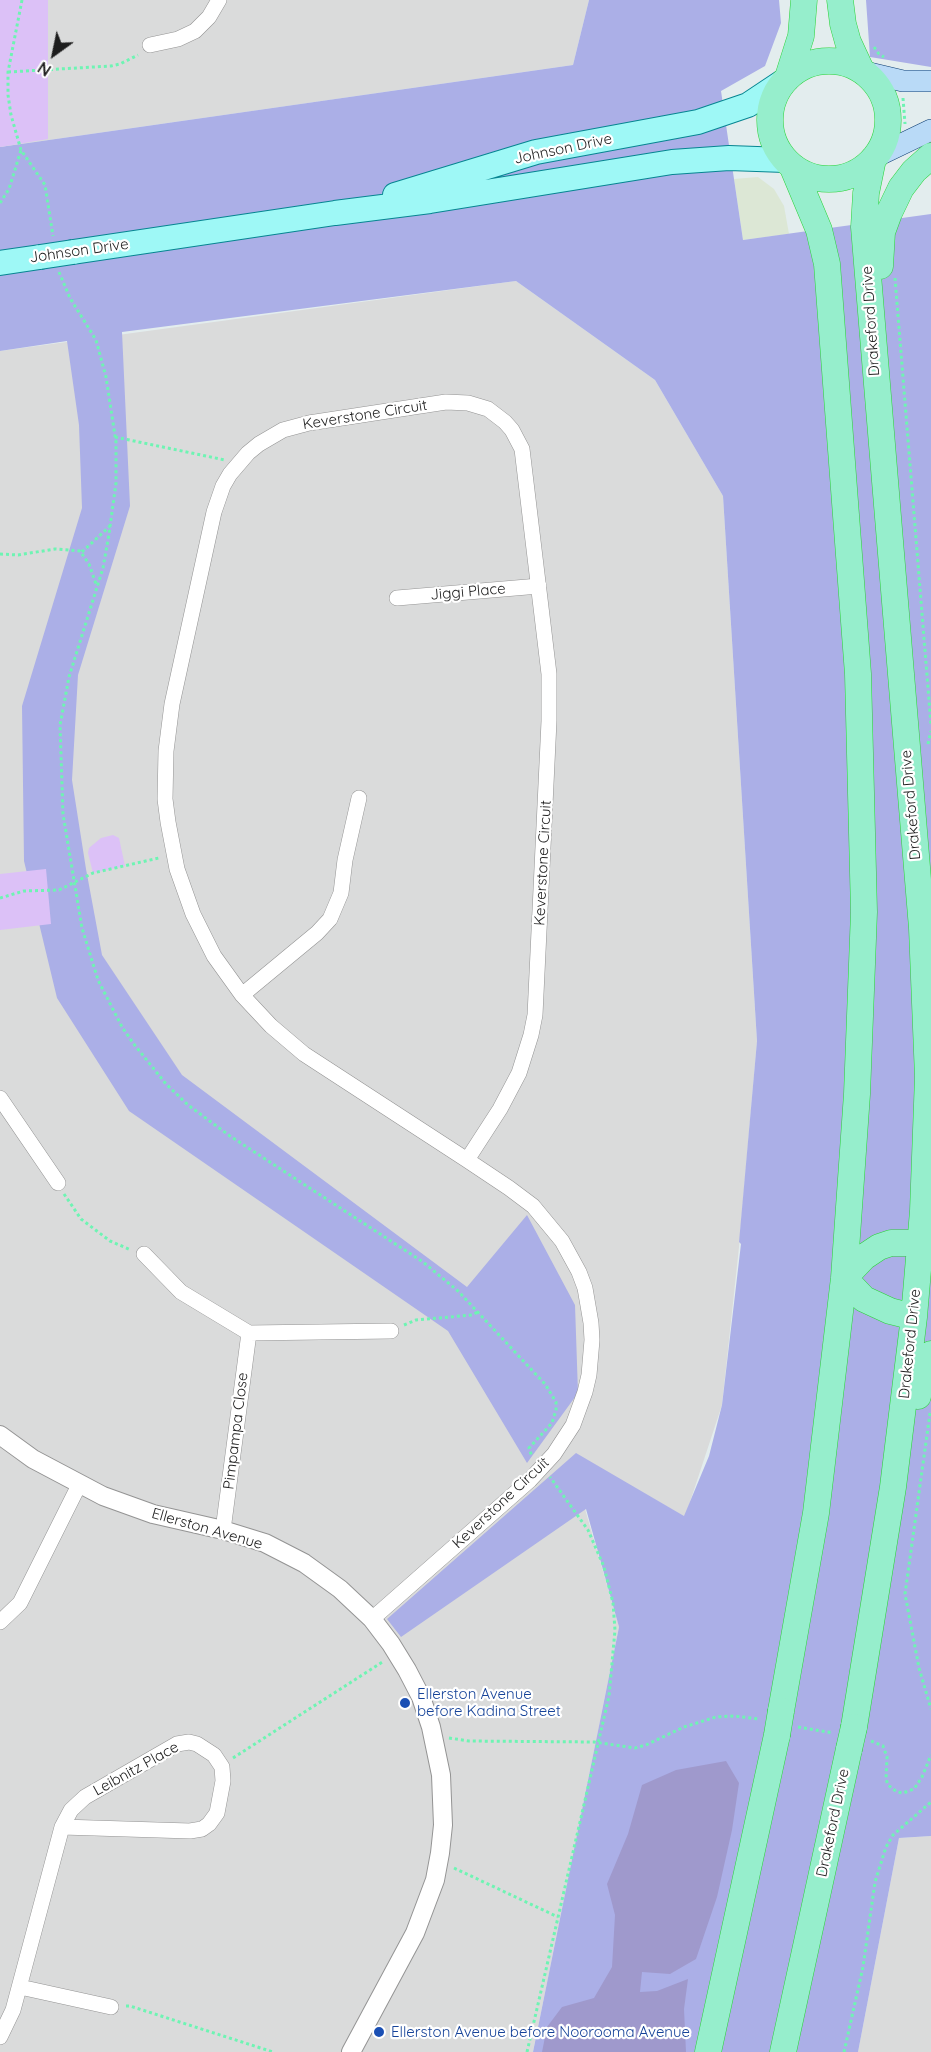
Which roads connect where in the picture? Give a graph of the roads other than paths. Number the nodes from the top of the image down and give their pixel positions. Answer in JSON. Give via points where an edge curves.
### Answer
{"nodes":[{"id":1,"x":219,"y":0,"type":"edge"},
{"id":2,"x":804,"y":0,"type":"edge"},
{"id":3,"x":840,"y":0,"type":"edge"},
{"id":4,"x":150,"y":45,"type":"road end"},
{"id":5,"x":863,"y":71,"type":"junction"},
{"id":6,"x":787,"y":78,"type":"junction"},
{"id":7,"x":931,"y":81,"type":"edge"},
{"id":8,"x":931,"y":129,"type":"edge"},
{"id":9,"x":931,"y":156,"type":"edge"},
{"id":10,"x":874,"y":158,"type":"junction"},
{"id":11,"x":789,"y":164,"type":"junction"},
{"id":12,"x":335,"y":213,"type":"junction"},
{"id":13,"x":0,"y":263,"type":"edge"},
{"id":14,"x":870,"y":314,"type":"junction"},
{"id":15,"x":539,"y":586,"type":"junction"},
{"id":16,"x":397,"y":598,"type":"dead end"},
{"id":17,"x":359,"y":798,"type":"dead end"},
{"id":18,"x":242,"y":995,"type":"junction"},
{"id":19,"x":929,"y":1083,"type":"edge"},
{"id":20,"x":0,"y":1098,"type":"edge"},
{"id":21,"x":466,"y":1160,"type":"junction"},
{"id":22,"x":58,"y":1183,"type":"road end"},
{"id":23,"x":926,"y":1245,"type":"edge"},
{"id":24,"x":144,"y":1254,"type":"road end"},
{"id":25,"x":844,"y":1278,"type":"junction"},
{"id":26,"x":922,"y":1317,"type":"edge"},
{"id":27,"x":392,"y":1332,"type":"road end"},
{"id":28,"x":249,"y":1333,"type":"junction"},
{"id":29,"x":931,"y":1354,"type":"edge"},
{"id":30,"x":0,"y":1435,"type":"edge"},
{"id":31,"x":80,"y":1485,"type":"junction"},
{"id":32,"x":894,"y":1486,"type":"junction"},
{"id":33,"x":223,"y":1530,"type":"junction"},
{"id":34,"x":372,"y":1619,"type":"junction"},
{"id":35,"x":0,"y":1622,"type":"edge"},
{"id":36,"x":62,"y":1827,"type":"junction"},
{"id":37,"x":20,"y":1987,"type":"junction"},
{"id":38,"x":111,"y":2007,"type":"road end"},
{"id":39,"x":0,"y":2037,"type":"edge"},
{"id":40,"x":351,"y":2052,"type":"edge"},
{"id":41,"x":708,"y":2052,"type":"edge"},
{"id":42,"x":783,"y":2052,"type":"edge"}],
"edges":[{"from":1,"to":4,"type":"street","via":[[195,31]]},
{"from":2,"to":6,"type":"highway","via":[[801,36]]},
{"from":3,"to":5,"type":"highway","via":[[848,42]]},
{"from":5,"to":6,"type":"highway","via":[[832,61],[816,62]]},
{"from":5,"to":7,"type":"main road","via":[[903,81]]},
{"from":5,"to":10,"type":"highway","via":[[884,97],[888,113],[888,129]]},
{"from":6,"to":11,"type":"highway","via":[[771,113],[772,133]]},
{"from":6,"to":12,"type":"main road","name":"Johnson Drive","via":[[748,105],[698,122],[536,152]]},
{"from":8,"to":10,"type":"main road"},
{"from":9,"to":14,"type":"highway","via":[[901,188],[888,213],[880,252],[881,294]]},
{"from":10,"to":11,"type":"highway","via":[[858,171],[840,178],[820,178]]},
{"from":10,"to":14,"type":"highway","name":"Drakeford Drive","via":[[864,227]]},
{"from":11,"to":12,"type":"main road","name":"Johnson Drive","via":[[729,158],[672,162]]},
{"from":11,"to":25,"type":"highway","via":[[819,230],[827,264],[858,674],[864,912]]},
{"from":12,"to":13,"type":"main road","name":"Johnson Drive","bridge":true},
{"from":14,"to":19,"type":"highway","name":"Drakeford Drive","via":[[922,927]]},
{"from":15,"to":16,"type":"street","name":"Jiggi Place"},
{"from":15,"to":18,"type":"street","name":"Keverstone Circuit","via":[[522,449],[512,430],[488,409],[446,402],[309,423],[283,430],[259,444],[237,466],[223,486],[214,512],[172,704],[165,751],[165,799],[177,868],[193,914],[214,956]]},
{"from":15,"to":21,"type":"street","name":"Keverstone Circuit","via":[[549,674],[549,721],[535,1015],[519,1073]]},
{"from":17,"to":18,"type":"street","via":[[341,893],[330,919]]},
{"from":18,"to":21,"type":"street","name":"Keverstone Circuit","via":[[304,1054]]},
{"from":19,"to":23,"type":"highway","name":"Drakeford Drive"},
{"from":20,"to":22,"type":"street"},
{"from":21,"to":34,"type":"street","name":"Keverstone Circuit","via":[[533,1206],[562,1241],[579,1272],[587,1301],[592,1340],[589,1375],[573,1425],[554,1454],[530,1480]]},
{"from":23,"to":25,"type":"highway","via":[[891,1243],[879,1247]]},
{"from":23,"to":26,"type":"highway","name":"Drakeford Drive"},
{"from":24,"to":28,"type":"street","via":[[181,1292]]},
{"from":25,"to":26,"type":"highway","via":[[864,1299],[890,1311]]},
{"from":25,"to":41,"type":"highway","via":[[816,1513],[797,1629]]},
{"from":26,"to":32,"type":"highway","name":"Drakeford Drive"},
{"from":27,"to":28,"type":"street"},
{"from":28,"to":33,"type":"street","name":"Pimpampa Close"},
{"from":29,"to":32,"type":"highway","via":[[922,1370],[908,1459]]},
{"from":30,"to":31,"type":"street","name":"Ellerston Avenue"},
{"from":31,"to":33,"type":"street","name":"Ellerston Avenue","via":[[153,1514]]},
{"from":31,"to":35,"type":"street","via":[[20,1604]]},
{"from":32,"to":42,"type":"highway","name":"Drakeford Drive","via":[[851,1738]]},
{"from":33,"to":34,"type":"street","name":"Ellerston Avenue","via":[[304,1563]]},
{"from":34,"to":40,"type":"street","name":"Ellerston Avenue","via":[[389,1659],[421,1697],[431,1726],[441,1775],[443,1825],[435,1881],[415,1933]]},
{"from":36,"to":36,"type":"street","name":"Leibnitz Place","via":[[71,1810],[85,1797],[177,1744],[197,1744],[214,1755],[222,1767],[217,1813],[202,1829],[189,1832]]},
{"from":36,"to":37,"type":"street","name":"Leibnitz Place"},
{"from":37,"to":38,"type":"street"},
{"from":37,"to":39,"type":"street","name":"Leibnitz Place"}]}
